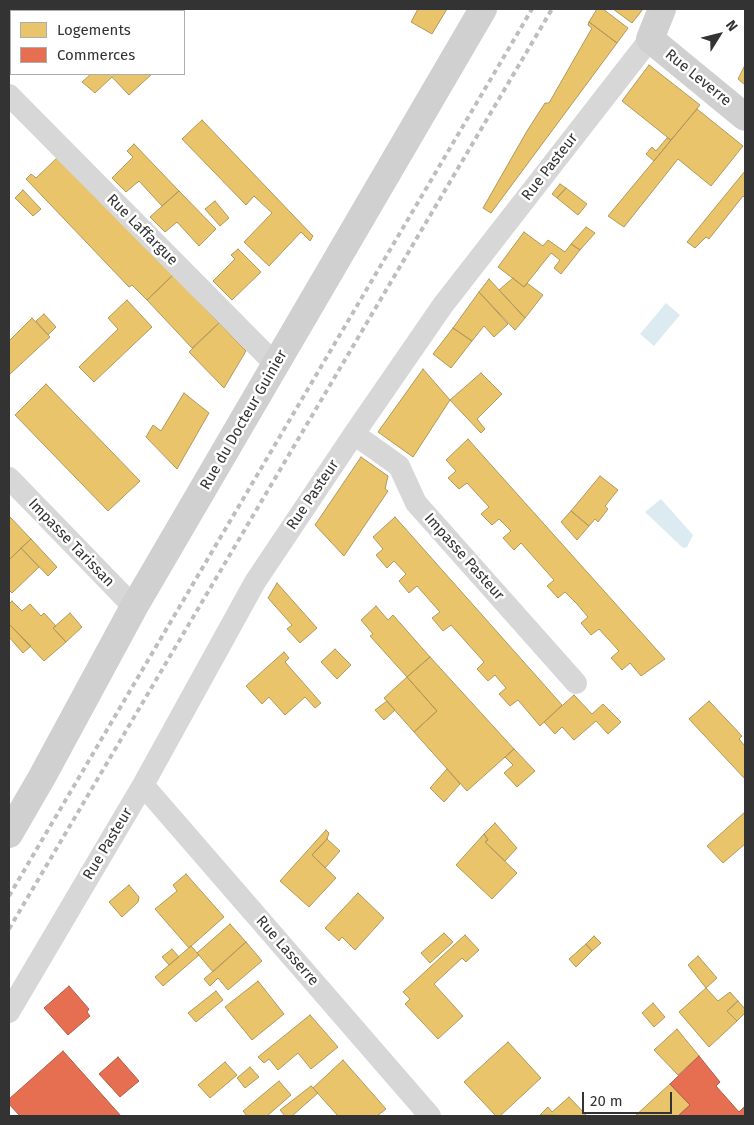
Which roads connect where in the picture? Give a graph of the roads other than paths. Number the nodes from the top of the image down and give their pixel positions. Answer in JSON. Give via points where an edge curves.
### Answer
{"nodes":[{"id":1,"x":483,"y":9,"type":"edge"},
{"id":2,"x":662,"y":9,"type":"edge"},
{"id":3,"x":650,"y":39,"type":"junction"},
{"id":4,"x":9,"y":95,"type":"edge"},
{"id":5,"x":745,"y":117,"type":"edge"},
{"id":6,"x":276,"y":365,"type":"junction"},
{"id":7,"x":354,"y":434,"type":"junction"},
{"id":8,"x":9,"y":478,"type":"edge"},
{"id":9,"x":134,"y":607,"type":"junction"},
{"id":10,"x":576,"y":683,"type":"dead end"},
{"id":11,"x":143,"y":785,"type":"junction"},
{"id":12,"x":12,"y":819,"type":"edge"},
{"id":13,"x":9,"y":1012,"type":"edge"},
{"id":14,"x":430,"y":1116,"type":"edge"}],
"edges":[{"from":1,"to":6,"type":"street","name":"Rue du Docteur Guinier"},
{"from":2,"to":3,"type":"street","name":"Rue Pasteur"},
{"from":3,"to":5,"type":"street","name":"Rue Leverre"},
{"from":3,"to":7,"type":"street","name":"Rue Pasteur","via":[[444,305]]},
{"from":4,"to":6,"type":"street","name":"Rue Laffargue"},
{"from":6,"to":9,"type":"street","name":"Rue du Docteur Guinier"},
{"from":7,"to":10,"type":"street","name":"Impasse Pasteur","via":[[399,466],[416,504]]},
{"from":7,"to":11,"type":"street","name":"Rue Pasteur","via":[[255,582]]},
{"from":8,"to":9,"type":"street","name":"Impasse Tarissan"},
{"from":9,"to":12,"type":"street","name":"Rue du Docteur Guinier"},
{"from":11,"to":13,"type":"street","name":"Rue Pasteur"},
{"from":11,"to":14,"type":"street","name":"Rue Lasserre"}]}
